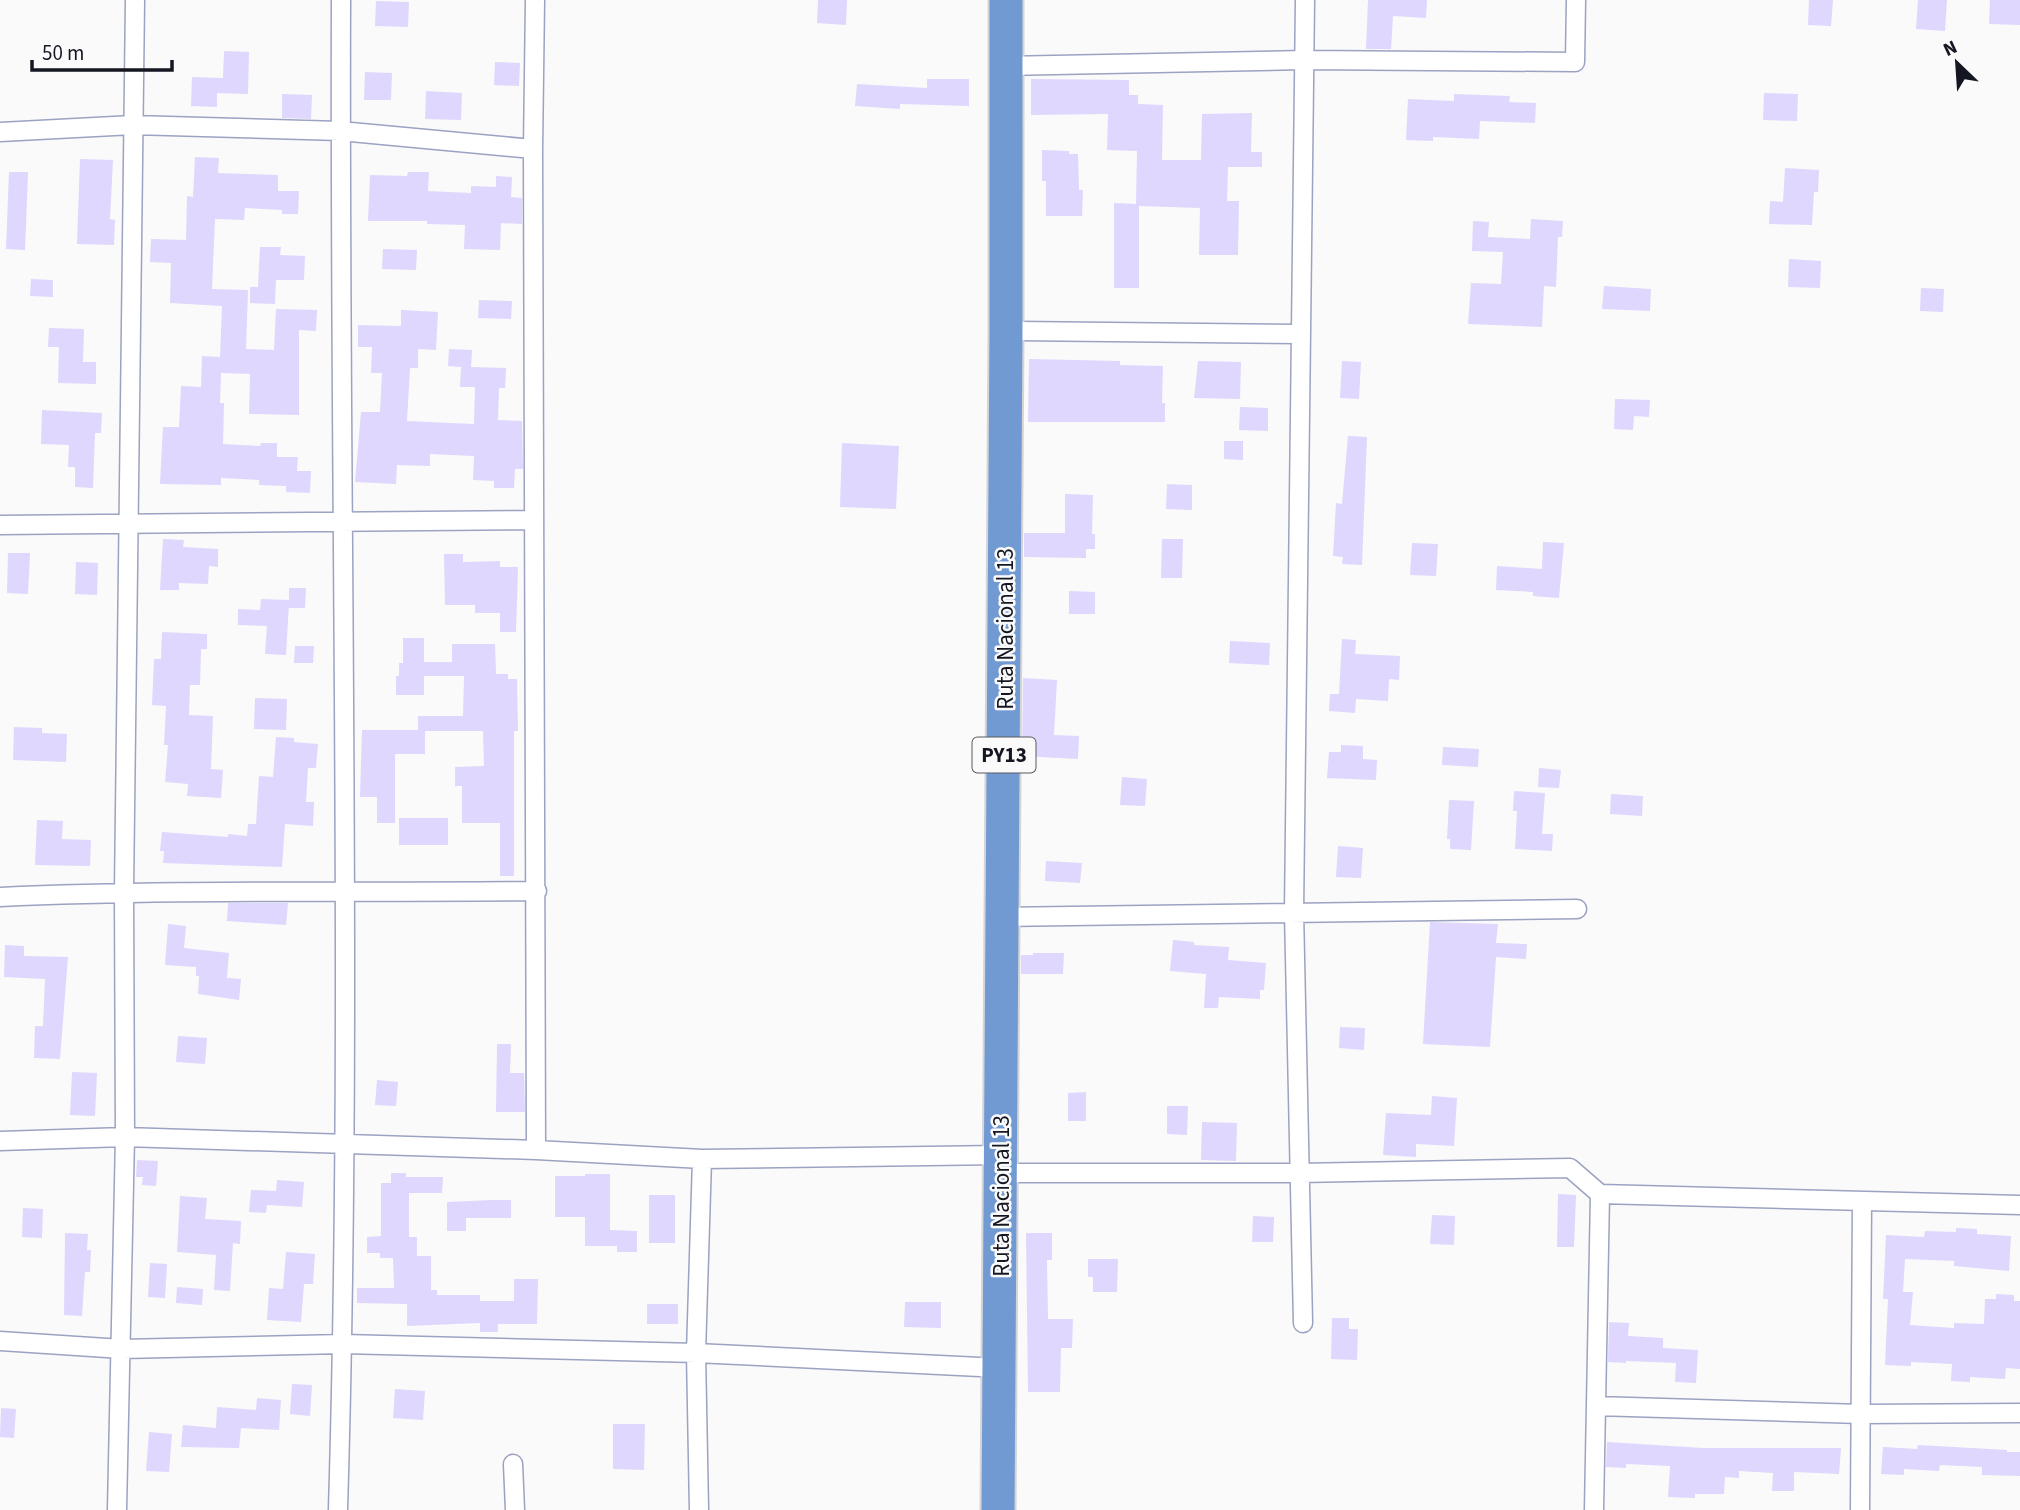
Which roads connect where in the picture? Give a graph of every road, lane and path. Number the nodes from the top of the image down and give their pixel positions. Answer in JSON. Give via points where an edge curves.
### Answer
{"nodes":[{"id":1,"x":135,"y":0,"type":"edge"},
{"id":2,"x":341,"y":0,"type":"edge"},
{"id":3,"x":535,"y":0,"type":"edge"},
{"id":4,"x":1006,"y":0,"type":"edge"},
{"id":5,"x":1305,"y":0,"type":"edge"},
{"id":6,"x":1576,"y":0,"type":"edge"},
{"id":7,"x":1305,"y":60,"type":"junction"},
{"id":8,"x":1006,"y":66,"type":"junction"},
{"id":9,"x":132,"y":125,"type":"junction"},
{"id":10,"x":340,"y":131,"type":"junction"},
{"id":11,"x":0,"y":132,"type":"edge"},
{"id":12,"x":533,"y":149,"type":"junction"},
{"id":13,"x":1006,"y":331,"type":"junction"},
{"id":14,"x":1301,"y":334,"type":"junction"},
{"id":15,"x":534,"y":520,"type":"junction"},
{"id":16,"x":343,"y":521,"type":"junction"},
{"id":17,"x":0,"y":525,"type":"edge"},
{"id":18,"x":130,"y":525,"type":"junction"},
{"id":19,"x":537,"y":891,"type":"junction"},
{"id":20,"x":124,"y":892,"type":"junction"},
{"id":21,"x":344,"y":894,"type":"junction"},
{"id":22,"x":0,"y":897,"type":"edge"},
{"id":23,"x":1577,"y":909,"type":"dead end"},
{"id":24,"x":1294,"y":912,"type":"junction"},
{"id":25,"x":1003,"y":917,"type":"junction"},
{"id":26,"x":125,"y":1138,"type":"junction"},
{"id":27,"x":0,"y":1141,"type":"edge"},
{"id":28,"x":345,"y":1144,"type":"junction"},
{"id":29,"x":536,"y":1150,"type":"junction"},
{"id":30,"x":702,"y":1159,"type":"junction"},
{"id":31,"x":1001,"y":1164,"type":"junction"},
{"id":32,"x":1299,"y":1173,"type":"junction"},
{"id":33,"x":1600,"y":1194,"type":"junction"},
{"id":34,"x":1862,"y":1202,"type":"junction"},
{"id":35,"x":2020,"y":1205,"type":"edge"},
{"id":36,"x":1303,"y":1323,"type":"dead end"},
{"id":37,"x":0,"y":1341,"type":"edge"},
{"id":38,"x":343,"y":1344,"type":"junction"},
{"id":39,"x":121,"y":1349,"type":"junction"},
{"id":40,"x":696,"y":1353,"type":"junction"},
{"id":41,"x":1000,"y":1368,"type":"junction"},
{"id":42,"x":1596,"y":1406,"type":"junction"},
{"id":43,"x":2020,"y":1413,"type":"edge"},
{"id":44,"x":1861,"y":1414,"type":"junction"},
{"id":45,"x":513,"y":1464,"type":"dead end"},
{"id":46,"x":117,"y":1510,"type":"edge"},
{"id":47,"x":338,"y":1510,"type":"edge"},
{"id":48,"x":515,"y":1510,"type":"edge"},
{"id":49,"x":699,"y":1510,"type":"edge"},
{"id":50,"x":998,"y":1510,"type":"edge"},
{"id":51,"x":1594,"y":1510,"type":"edge"},
{"id":52,"x":1860,"y":1510,"type":"edge"}],
"edges":[{"from":1,"to":9,"type":"street"},
{"from":2,"to":10,"type":"street"},
{"from":3,"to":12,"type":"street"},
{"from":4,"to":8,"type":"highway","name":"Ruta Nacional 13","number":"PY13"},
{"from":5,"to":7,"type":"street"},
{"from":6,"to":7,"type":"street","via":[[1575,62]]},
{"from":7,"to":8,"type":"street"},
{"from":7,"to":14,"type":"street"},
{"from":8,"to":13,"type":"highway","name":"Ruta Nacional 13","number":"PY13"},
{"from":9,"to":10,"type":"street"},
{"from":9,"to":11,"type":"street"},
{"from":9,"to":18,"type":"street"},
{"from":10,"to":12,"type":"street"},
{"from":10,"to":16,"type":"street"},
{"from":12,"to":15,"type":"street"},
{"from":13,"to":14,"type":"street"},
{"from":13,"to":25,"type":"highway","name":"Ruta Nacional 13","number":"PY13"},
{"from":14,"to":24,"type":"street"},
{"from":15,"to":16,"type":"street"},
{"from":15,"to":19,"type":"street"},
{"from":16,"to":18,"type":"street"},
{"from":16,"to":21,"type":"street"},
{"from":17,"to":18,"type":"street"},
{"from":18,"to":20,"type":"street"},
{"from":19,"to":21,"type":"street"},
{"from":19,"to":29,"type":"street"},
{"from":20,"to":21,"type":"street"},
{"from":20,"to":22,"type":"street"},
{"from":20,"to":26,"type":"street"},
{"from":21,"to":28,"type":"street"},
{"from":23,"to":24,"type":"street"},
{"from":24,"to":25,"type":"street"},
{"from":24,"to":32,"type":"street"},
{"from":25,"to":31,"type":"highway","name":"Ruta Nacional 13","number":"PY13"},
{"from":26,"to":27,"type":"street"},
{"from":26,"to":28,"type":"street"},
{"from":26,"to":39,"type":"street"},
{"from":28,"to":29,"type":"street"},
{"from":28,"to":38,"type":"street"},
{"from":29,"to":30,"type":"street"},
{"from":30,"to":31,"type":"street"},
{"from":30,"to":40,"type":"street"},
{"from":31,"to":32,"type":"street"},
{"from":31,"to":41,"type":"highway","name":"Ruta Nacional 13","number":"PY13"},
{"from":32,"to":33,"type":"street","via":[[1570,1168]]},
{"from":32,"to":36,"type":"street"},
{"from":33,"to":34,"type":"street"},
{"from":33,"to":42,"type":"street"},
{"from":34,"to":35,"type":"street"},
{"from":34,"to":44,"type":"street"},
{"from":37,"to":39,"type":"street"},
{"from":38,"to":39,"type":"street"},
{"from":38,"to":40,"type":"street"},
{"from":38,"to":47,"type":"street"},
{"from":39,"to":46,"type":"street"},
{"from":40,"to":41,"type":"street"},
{"from":40,"to":49,"type":"street"},
{"from":41,"to":50,"type":"highway","name":"Ruta Nacional 13","number":"PY13"},
{"from":42,"to":44,"type":"street"},
{"from":42,"to":51,"type":"street"},
{"from":43,"to":44,"type":"street"},
{"from":44,"to":52,"type":"street"},
{"from":45,"to":48,"type":"street"}]}
